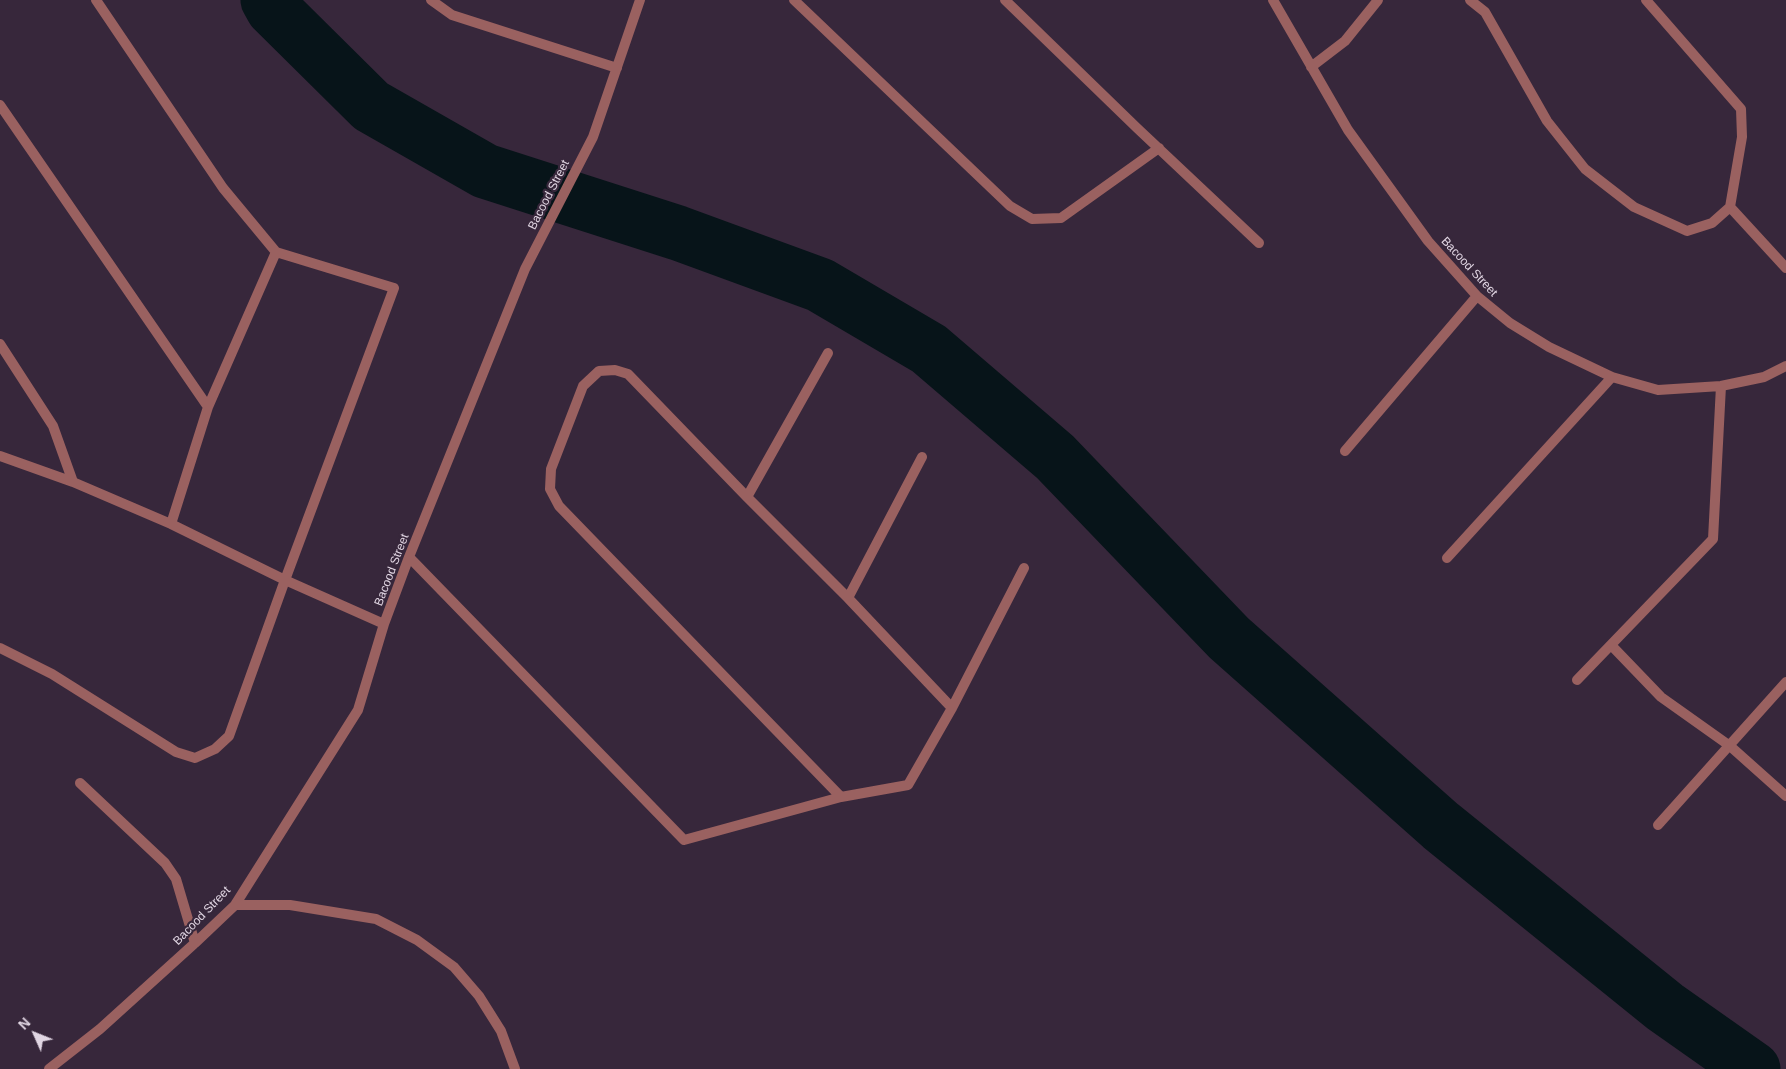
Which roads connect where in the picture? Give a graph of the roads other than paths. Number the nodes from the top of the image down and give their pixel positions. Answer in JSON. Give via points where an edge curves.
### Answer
{"nodes":[{"id":1,"x":96,"y":0,"type":"edge"},
{"id":2,"x":431,"y":0,"type":"edge"},
{"id":3,"x":640,"y":0,"type":"edge"},
{"id":4,"x":794,"y":0,"type":"edge"},
{"id":5,"x":1005,"y":0,"type":"edge"},
{"id":6,"x":1273,"y":0,"type":"edge"},
{"id":7,"x":1378,"y":0,"type":"edge"},
{"id":8,"x":1470,"y":0,"type":"edge"},
{"id":9,"x":1646,"y":0,"type":"edge"},
{"id":10,"x":1312,"y":67,"type":"junction"},
{"id":11,"x":617,"y":68,"type":"junction"},
{"id":12,"x":0,"y":105,"type":"edge"},
{"id":13,"x":1158,"y":148,"type":"junction"},
{"id":14,"x":1730,"y":207,"type":"junction"},
{"id":15,"x":1259,"y":243,"type":"dead end"},
{"id":16,"x":276,"y":252,"type":"junction"},
{"id":17,"x":1786,"y":268,"type":"edge"},
{"id":18,"x":1477,"y":296,"type":"junction"},
{"id":19,"x":0,"y":344,"type":"edge"},
{"id":20,"x":828,"y":352,"type":"dead end"},
{"id":21,"x":1786,"y":366,"type":"edge"},
{"id":22,"x":1612,"y":377,"type":"junction"},
{"id":23,"x":1721,"y":386,"type":"junction"},
{"id":24,"x":208,"y":407,"type":"junction"},
{"id":25,"x":1345,"y":451,"type":"dead end"},
{"id":26,"x":0,"y":456,"type":"edge"},
{"id":27,"x":922,"y":457,"type":"dead end"},
{"id":28,"x":73,"y":482,"type":"junction"},
{"id":29,"x":747,"y":497,"type":"junction"},
{"id":30,"x":171,"y":524,"type":"junction"},
{"id":31,"x":409,"y":557,"type":"junction"},
{"id":32,"x":1447,"y":558,"type":"dead end"},
{"id":33,"x":1024,"y":568,"type":"dead end"},
{"id":34,"x":285,"y":580,"type":"junction"},
{"id":35,"x":848,"y":598,"type":"junction"},
{"id":36,"x":384,"y":624,"type":"junction"},
{"id":37,"x":1611,"y":645,"type":"junction"},
{"id":38,"x":0,"y":648,"type":"edge"},
{"id":39,"x":1577,"y":680,"type":"dead end"},
{"id":40,"x":1786,"y":682,"type":"edge"},
{"id":41,"x":952,"y":708,"type":"junction"},
{"id":42,"x":1730,"y":746,"type":"junction"},
{"id":43,"x":80,"y":782,"type":"dead end"},
{"id":44,"x":1786,"y":796,"type":"edge"},
{"id":45,"x":841,"y":797,"type":"junction"},
{"id":46,"x":1658,"y":825,"type":"dead end"},
{"id":47,"x":235,"y":904,"type":"junction"},
{"id":48,"x":195,"y":943,"type":"junction"},
{"id":49,"x":49,"y":1069,"type":"edge"},
{"id":50,"x":515,"y":1069,"type":"edge"}],
"edges":[{"from":1,"to":16,"type":"street","via":[[223,188]]},
{"from":2,"to":11,"type":"street","via":[[452,15]]},
{"from":3,"to":11,"type":"street","name":"Bacood Street"},
{"from":4,"to":13,"type":"street","via":[[1010,206],[1032,218],[1061,218]]},
{"from":5,"to":13,"type":"street"},
{"from":6,"to":10,"type":"street","name":"Bacood Street"},
{"from":7,"to":10,"type":"street","via":[[1345,41]]},
{"from":8,"to":14,"type":"street","via":[[1485,12],[1547,121],[1585,169],[1634,207],[1686,231],[1712,223]]},
{"from":9,"to":14,"type":"street","via":[[1741,109],[1742,137]]},
{"from":10,"to":18,"type":"street","name":"Bacood Street","via":[[1348,130],[1428,241]]},
{"from":11,"to":31,"type":"street","name":"Bacood Street","via":[[594,137],[525,269]]},
{"from":12,"to":24,"type":"street"},
{"from":13,"to":15,"type":"street"},
{"from":14,"to":17,"type":"street"},
{"from":16,"to":24,"type":"street"},
{"from":16,"to":34,"type":"street","via":[[394,288]]},
{"from":18,"to":22,"type":"street","name":"Bacood Street","via":[[1510,323],[1549,347]]},
{"from":18,"to":25,"type":"street"},
{"from":19,"to":28,"type":"street","via":[[53,426]]},
{"from":20,"to":29,"type":"street"},
{"from":21,"to":23,"type":"street","name":"Bacood Street","via":[[1764,377]]},
{"from":22,"to":23,"type":"street","name":"Bacood Street","via":[[1658,390]]},
{"from":22,"to":32,"type":"street"},
{"from":23,"to":37,"type":"street","via":[[1713,539]]},
{"from":24,"to":30,"type":"street"},
{"from":26,"to":28,"type":"street"},
{"from":27,"to":35,"type":"street"},
{"from":28,"to":30,"type":"street"},
{"from":29,"to":35,"type":"street"},
{"from":29,"to":45,"type":"street","via":[[628,374],[615,370],[599,371],[583,386],[551,469],[550,489],[559,506]]},
{"from":30,"to":34,"type":"street"},
{"from":31,"to":36,"type":"street","name":"Bacood Street"},
{"from":31,"to":45,"type":"street","via":[[684,840]]},
{"from":33,"to":41,"type":"street"},
{"from":34,"to":36,"type":"street"},
{"from":34,"to":38,"type":"street","via":[[229,736],[215,749],[195,758],[176,752],[52,674]]},
{"from":35,"to":41,"type":"street"},
{"from":36,"to":47,"type":"street","name":"Bacood Street","via":[[358,710]]},
{"from":37,"to":39,"type":"street"},
{"from":37,"to":42,"type":"street","via":[[1661,697]]},
{"from":40,"to":42,"type":"street"},
{"from":41,"to":45,"type":"street","via":[[908,785]]},
{"from":42,"to":44,"type":"street"},
{"from":42,"to":46,"type":"street"},
{"from":43,"to":48,"type":"street","via":[[165,863],[176,879]]},
{"from":47,"to":48,"type":"street","name":"Bacood Street"},
{"from":47,"to":50,"type":"street","via":[[290,905],[376,919],[417,940],[454,967],[479,996],[501,1031]]},
{"from":48,"to":49,"type":"street","name":"Bacood Street","via":[[100,1029]]}]}
